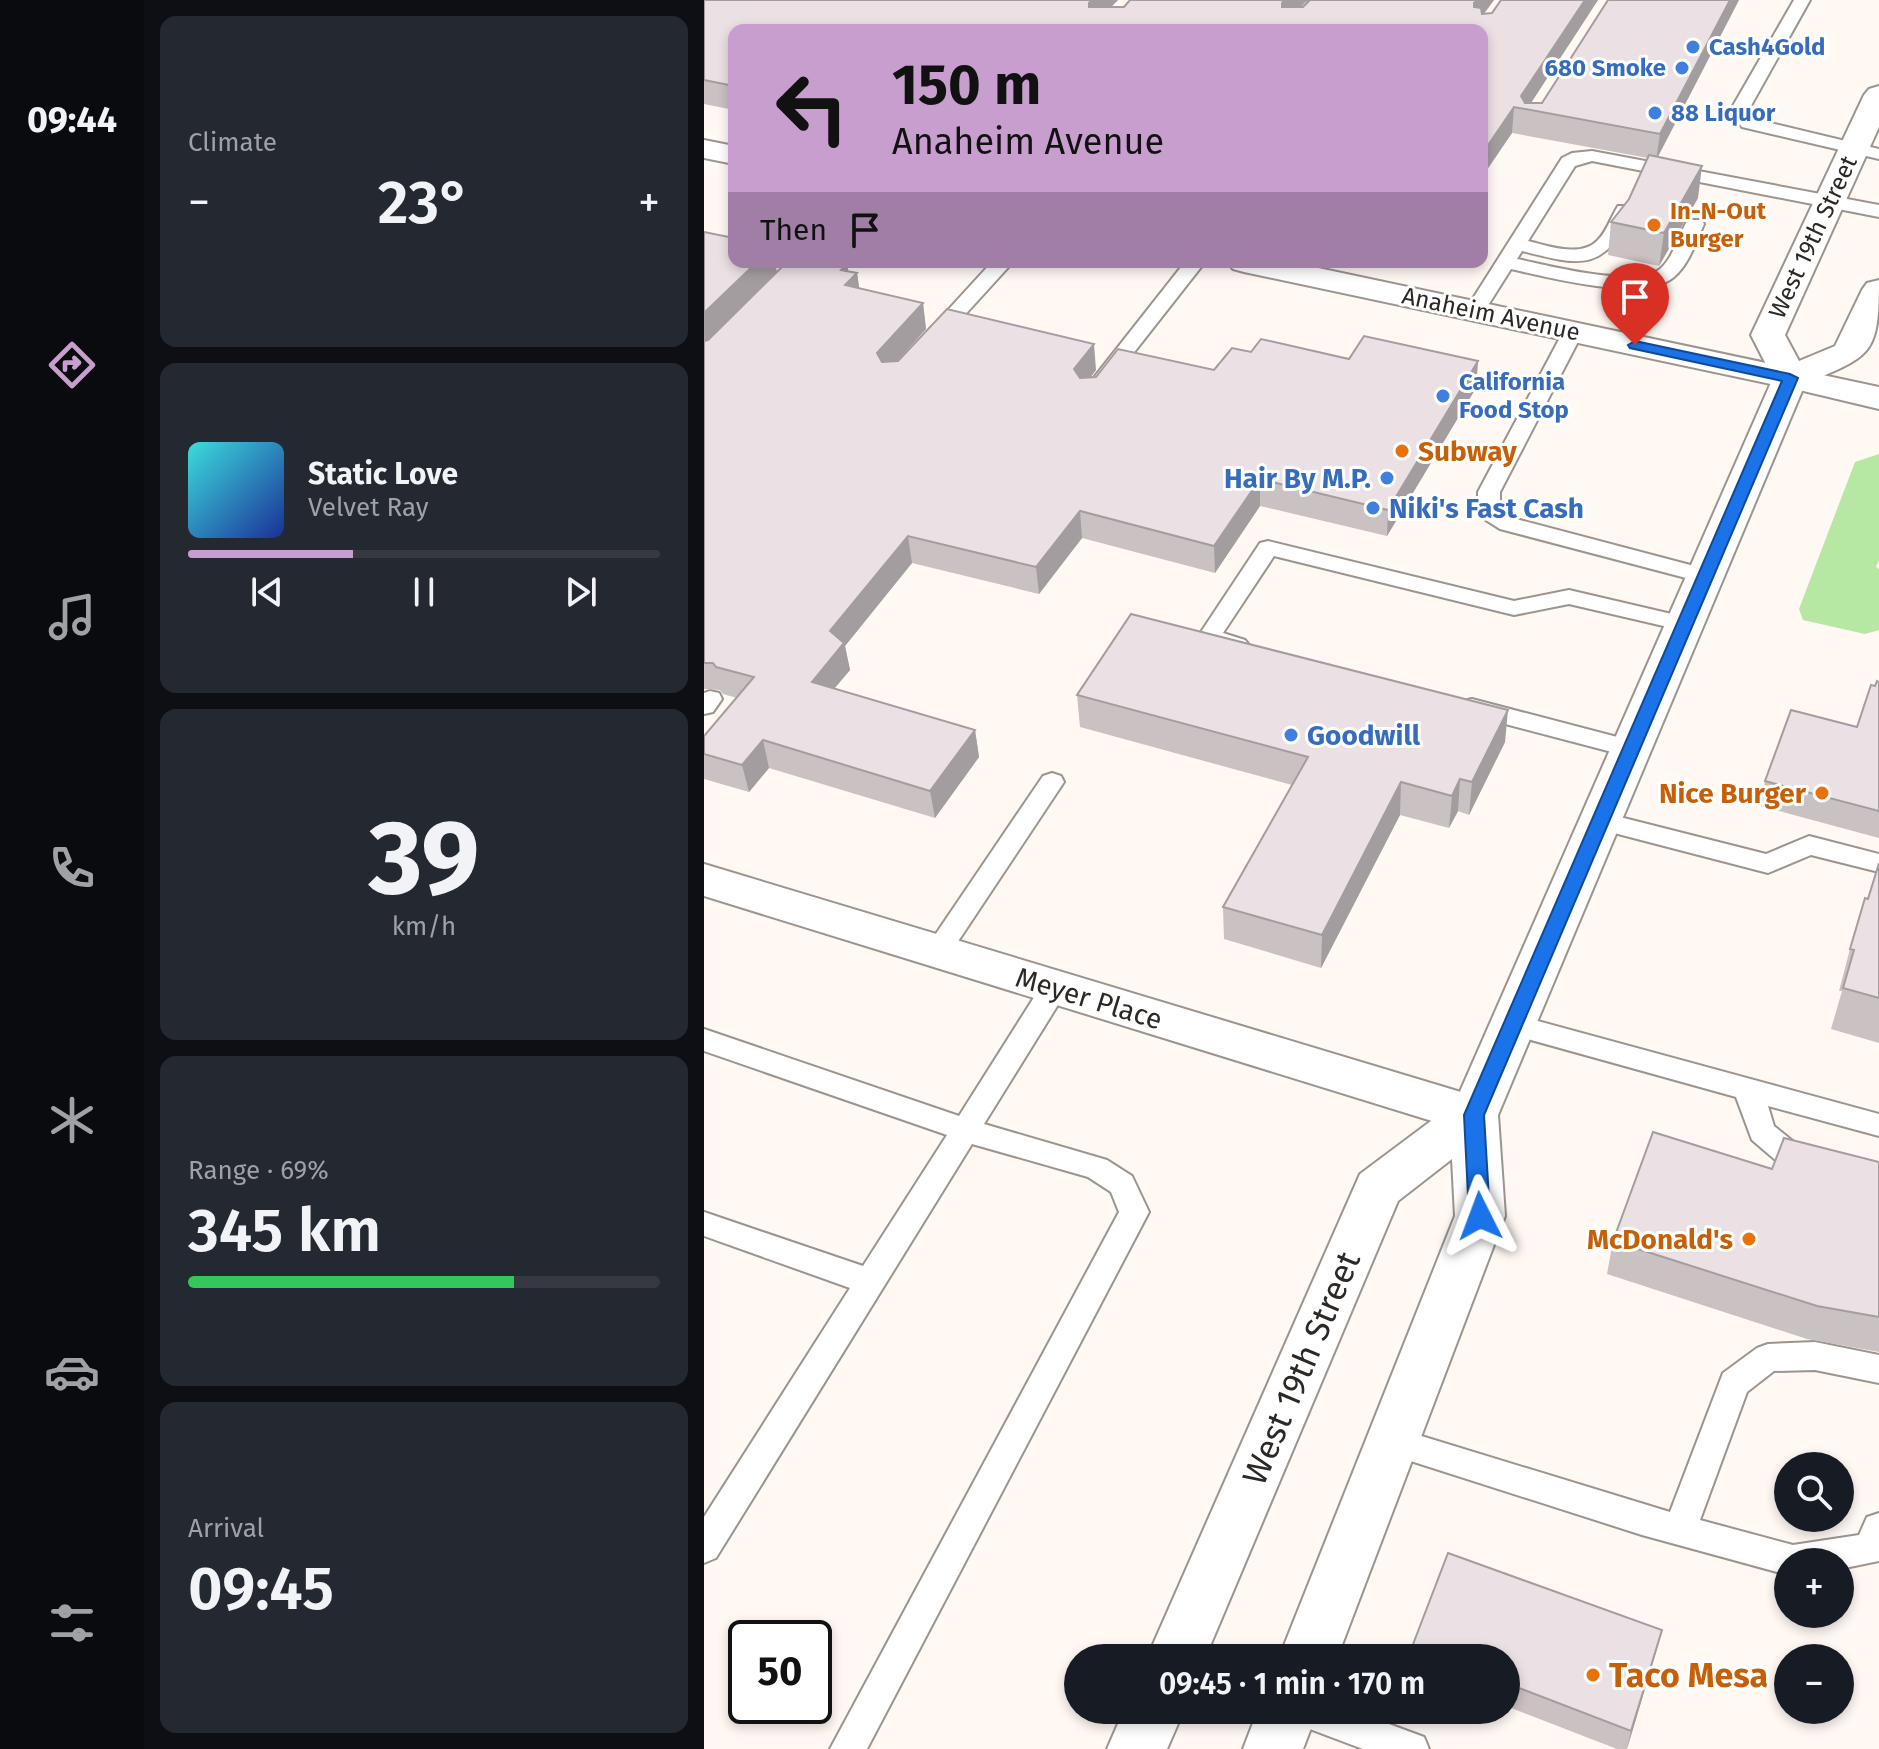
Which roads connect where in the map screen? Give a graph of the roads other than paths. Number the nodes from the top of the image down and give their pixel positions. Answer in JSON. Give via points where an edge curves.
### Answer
{"nodes":[{"id":1,"x":1802,"y":0,"type":"edge"},
{"id":2,"x":1879,"y":95,"type":"edge"},
{"id":3,"x":704,"y":149,"type":"edge"},
{"id":4,"x":1867,"y":151,"type":"edge"},
{"id":5,"x":728,"y":154,"type":"edge"},
{"id":6,"x":1647,"y":167,"type":"junction"},
{"id":7,"x":1718,"y":181,"type":"junction"},
{"id":8,"x":1638,"y":186,"type":"edge"},
{"id":9,"x":1708,"y":200,"type":"dead end"},
{"id":10,"x":1828,"y":201,"type":"junction"},
{"id":11,"x":1625,"y":210,"type":"edge"},
{"id":12,"x":1879,"y":211,"type":"edge"},
{"id":13,"x":1695,"y":224,"type":"edge"},
{"id":14,"x":1517,"y":244,"type":"junction"},
{"id":15,"x":1505,"y":262,"type":"junction"},
{"id":16,"x":997,"y":268,"type":"edge"},
{"id":17,"x":1190,"y":268,"type":"edge"},
{"id":18,"x":1318,"y":269,"type":"edge"},
{"id":19,"x":1879,"y":290,"type":"edge"},
{"id":20,"x":1475,"y":311,"type":"junction"},
{"id":21,"x":1573,"y":332,"type":"junction"},
{"id":22,"x":923,"y":349,"type":"edge"},
{"id":23,"x":1790,"y":378,"type":"junction"},
{"id":24,"x":1089,"y":397,"type":"edge"},
{"id":25,"x":1879,"y":398,"type":"edge"},
{"id":26,"x":1705,"y":576,"type":"junction"},
{"id":27,"x":1685,"y":624,"type":"junction"},
{"id":28,"x":1254,"y":649,"type":"edge"},
{"id":29,"x":1450,"y":701,"type":"edge"},
{"id":30,"x":1631,"y":749,"type":"junction"},
{"id":31,"x":1052,"y":782,"type":"dead end"},
{"id":32,"x":1600,"y":821,"type":"junction"},
{"id":33,"x":1879,"y":863,"type":"edge"},
{"id":34,"x":704,"y":880,"type":"edge"},
{"id":35,"x":938,"y":951,"type":"junction"},
{"id":36,"x":1055,"y":987,"type":"junction"},
{"id":37,"x":1512,"y":1025,"type":"junction"},
{"id":38,"x":704,"y":1040,"type":"edge"},
{"id":39,"x":1748,"y":1089,"type":"junction"},
{"id":40,"x":1474,"y":1115,"type":"junction"},
{"id":41,"x":1879,"y":1125,"type":"edge"},
{"id":42,"x":965,"y":1130,"type":"junction"},
{"id":43,"x":1879,"y":1183,"type":"edge"},
{"id":44,"x":704,"y":1224,"type":"edge"},
{"id":45,"x":871,"y":1282,"type":"junction"},
{"id":46,"x":1879,"y":1369,"type":"edge"},
{"id":47,"x":1392,"y":1441,"type":"junction"},
{"id":48,"x":1879,"y":1528,"type":"edge"},
{"id":49,"x":1680,"y":1531,"type":"junction"},
{"id":50,"x":704,"y":1547,"type":"edge"},
{"id":51,"x":1182,"y":1644,"type":"edge"},
{"id":52,"x":1313,"y":1644,"type":"edge"},
{"id":53,"x":1148,"y":1724,"type":"edge"},
{"id":54,"x":1283,"y":1724,"type":"edge"},
{"id":55,"x":1342,"y":1724,"type":"edge"},
{"id":56,"x":848,"y":1749,"type":"edge"},
{"id":57,"x":1137,"y":1749,"type":"edge"},
{"id":58,"x":1273,"y":1749,"type":"edge"},
{"id":59,"x":1411,"y":1749,"type":"edge"}],
"edges":[{"from":1,"to":4,"type":"lane","via":[[1739,111],[1748,123]]},
{"from":2,"to":4,"type":"main road","name":"West 19th Street"},
{"from":3,"to":5,"type":"main road"},
{"from":4,"to":10,"type":"main road","name":"West 19th Street"},
{"from":6,"to":7,"type":"lane"},
{"from":6,"to":8,"type":"lane"},
{"from":6,"to":14,"type":"lane","via":[[1592,156],[1568,162]]},
{"from":7,"to":9,"type":"lane"},
{"from":7,"to":10,"type":"lane"},
{"from":10,"to":12,"type":"lane"},
{"from":10,"to":23,"type":"main road","name":"West 19th Street","via":[[1768,335]]},
{"from":11,"to":14,"type":"lane","via":[[1606,244],[1590,253]]},
{"from":13,"to":15,"type":"lane","via":[[1674,264],[1655,280],[1613,281]]},
{"from":14,"to":15,"type":"lane"},
{"from":15,"to":20,"type":"lane"},
{"from":16,"to":22,"type":"lane"},
{"from":17,"to":24,"type":"lane"},
{"from":18,"to":20,"type":"main road","name":"Anaheim Avenue"},
{"from":19,"to":23,"type":"main road","via":[[1849,352]]},
{"from":20,"to":21,"type":"main road","name":"Anaheim Avenue"},
{"from":21,"to":23,"type":"main road","name":"Anaheim Avenue"},
{"from":21,"to":26,"type":"lane","via":[[1489,492],[1489,515]]},
{"from":23,"to":25,"type":"main road","name":"Anaheim Avenue"},
{"from":23,"to":26,"type":"main road","name":"West 19th Street"},
{"from":26,"to":27,"type":"main road","name":"West 19th Street"},
{"from":27,"to":28,"type":"lane","via":[[1569,597],[1514,608],[1268,548],[1209,637]]},
{"from":27,"to":30,"type":"main road","name":"West 19th Street"},
{"from":29,"to":30,"type":"lane"},
{"from":30,"to":32,"type":"main road","name":"West 19th Street"},
{"from":31,"to":35,"type":"lane"},
{"from":32,"to":33,"type":"lane","via":[[1768,864],[1809,845]]},
{"from":32,"to":37,"type":"main road","name":"West 19th Street"},
{"from":34,"to":35,"type":"main road","name":"Meyer Place"},
{"from":35,"to":36,"type":"main road","name":"Meyer Place"},
{"from":36,"to":40,"type":"main road","name":"Meyer Place"},
{"from":36,"to":42,"type":"lane"},
{"from":37,"to":39,"type":"lane"},
{"from":37,"to":40,"type":"main road","name":"West 19th Street"},
{"from":38,"to":42,"type":"lane"},
{"from":39,"to":41,"type":"lane"},
{"from":39,"to":43,"type":"lane","via":[[1762,1132],[1789,1155]]},
{"from":40,"to":47,"type":"main road","name":"West 19th Street","via":[[1480,1216]]},
{"from":40,"to":51,"type":"main road","name":"West 19th Street","via":[[1378,1188]]},
{"from":42,"to":45,"type":"lane"},
{"from":42,"to":56,"type":"lane","via":[[1097,1168],[1122,1184],[1134,1212]]},
{"from":44,"to":45,"type":"lane"},
{"from":45,"to":50,"type":"lane"},
{"from":46,"to":49,"type":"lane","via":[[1815,1356],[1768,1358],[1734,1383]]},
{"from":47,"to":49,"type":"lane"},
{"from":47,"to":52,"type":"main road","name":"West 19th Street"},
{"from":48,"to":49,"type":"lane","via":[[1869,1549],[1793,1561]]},
{"from":53,"to":57,"type":"main road"},
{"from":54,"to":58,"type":"main road"},
{"from":55,"to":59,"type":"lane"}]}
